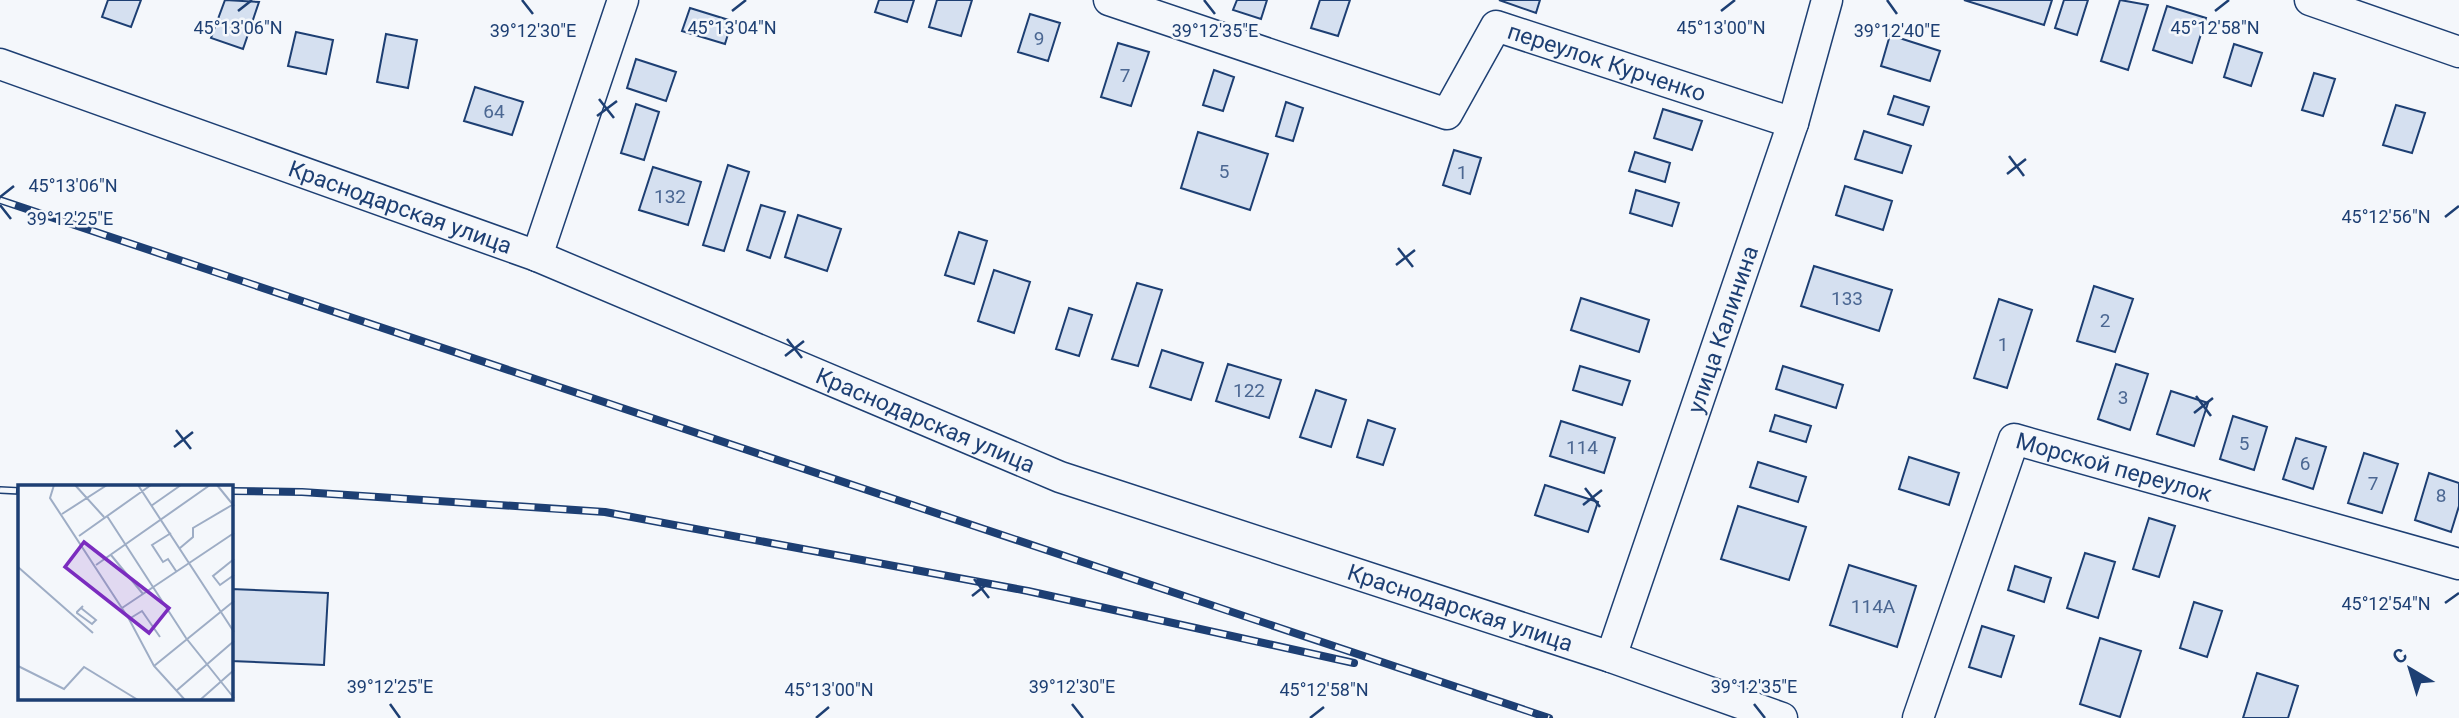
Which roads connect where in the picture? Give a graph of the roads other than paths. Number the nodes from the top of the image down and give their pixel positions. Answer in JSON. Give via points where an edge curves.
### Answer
{"nodes":[{"id":1,"x":623,"y":0,"type":"edge"},
{"id":2,"x":1109,"y":0,"type":"edge"},
{"id":3,"x":1827,"y":0,"type":"edge"},
{"id":4,"x":2311,"y":0,"type":"edge"},
{"id":5,"x":2459,"y":52,"type":"edge"},
{"id":6,"x":0,"y":64,"type":"edge"},
{"id":7,"x":1793,"y":123,"type":"junction"},
{"id":8,"x":537,"y":256,"type":"junction"},
{"id":9,"x":2459,"y":564,"type":"edge"},
{"id":10,"x":1611,"y":657,"type":"junction"},
{"id":11,"x":1782,"y":718,"type":"edge"},
{"id":12,"x":1918,"y":718,"type":"edge"}],
"edges":[{"from":1,"to":8,"type":"street"},
{"from":2,"to":7,"type":"street","name":"переулок Курченко","via":[[1447,114],[1496,26]]},
{"from":3,"to":7,"type":"street","name":"улица Калинина"},
{"from":4,"to":5,"type":"street"},
{"from":6,"to":8,"type":"street","name":"Краснодарская улица"},
{"from":7,"to":10,"type":"street","name":"улица Калинина"},
{"from":8,"to":10,"type":"street","name":"Краснодарская улица","via":[[1060,477]]},
{"from":9,"to":12,"type":"street","name":"Морской переулок","via":[[2014,439]]},
{"from":10,"to":11,"type":"street","name":"Краснодарская улица"}]}
